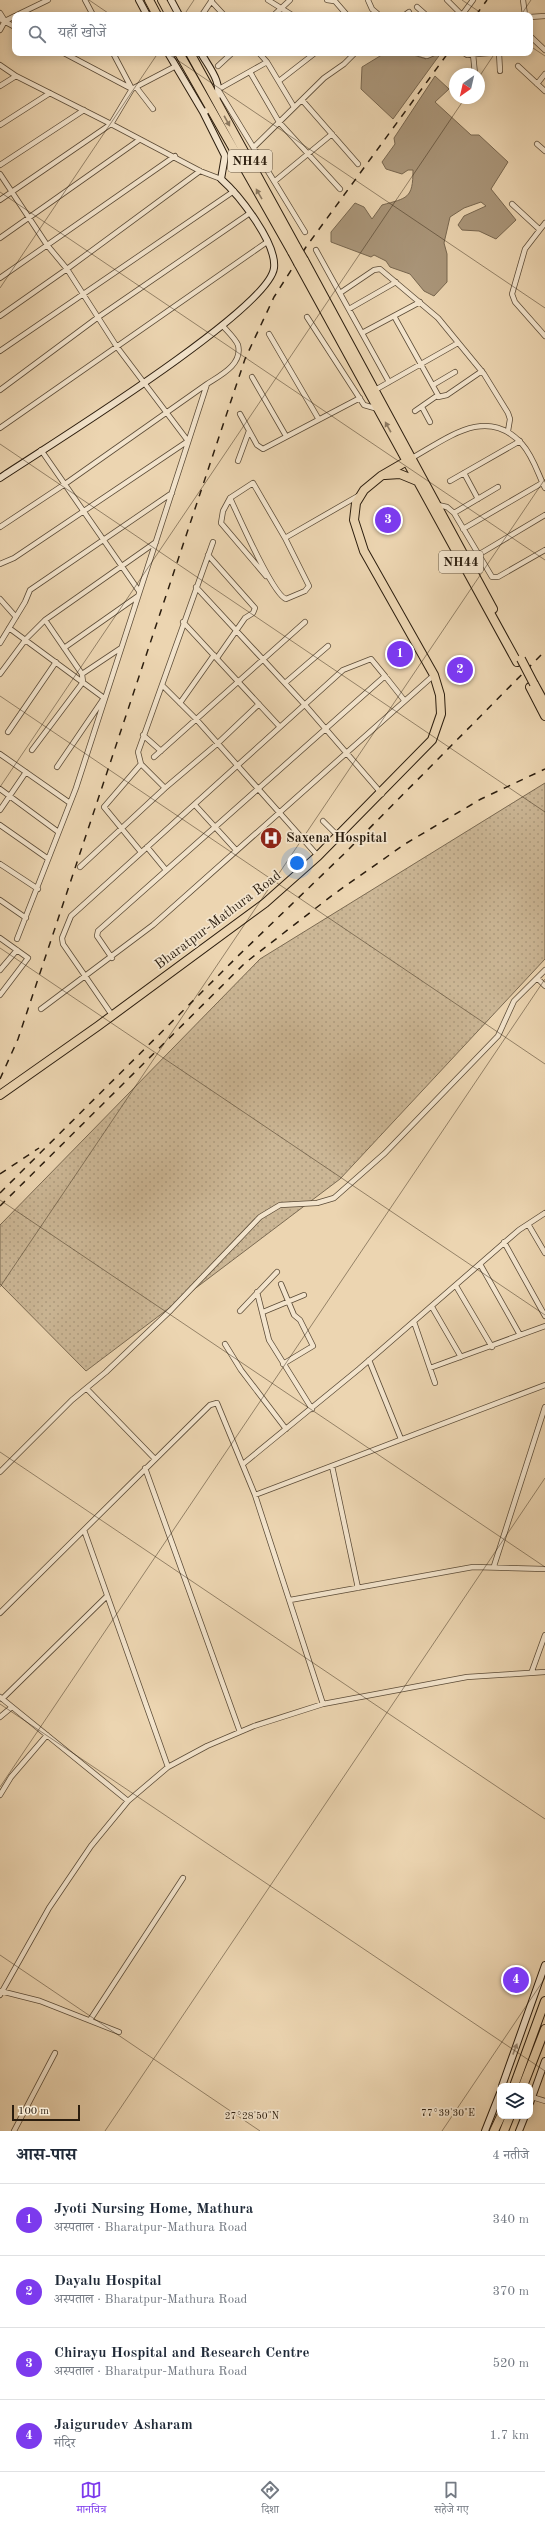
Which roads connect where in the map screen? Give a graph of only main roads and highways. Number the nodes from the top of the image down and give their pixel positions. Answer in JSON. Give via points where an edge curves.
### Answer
{"nodes":[{"id":1,"x":149,"y":0,"type":"edge"},
{"id":2,"x":162,"y":0,"type":"edge"},
{"id":3,"x":155,"y":12,"type":"edge"},
{"id":4,"x":168,"y":12,"type":"edge"},
{"id":5,"x":181,"y":56,"type":"edge"},
{"id":6,"x":192,"y":56,"type":"edge"},
{"id":7,"x":295,"y":250,"type":"junction"},
{"id":8,"x":301,"y":262,"type":"junction"},
{"id":9,"x":410,"y":460,"type":"junction"},
{"id":10,"x":381,"y":476,"type":"junction"},
{"id":11,"x":417,"y":481,"type":"junction"},
{"id":12,"x":519,"y":660,"type":"junction"},
{"id":13,"x":532,"y":685,"type":"junction"},
{"id":14,"x":545,"y":704,"type":"edge"},
{"id":15,"x":545,"y":716,"type":"edge"},
{"id":16,"x":0,"y":1095,"type":"edge"},
{"id":17,"x":545,"y":2001,"type":"edge"},
{"id":18,"x":545,"y":2029,"type":"edge"},
{"id":19,"x":515,"y":2083,"type":"edge"},
{"id":20,"x":524,"y":2083,"type":"edge"},
{"id":21,"x":500,"y":2119,"type":"edge"},
{"id":22,"x":509,"y":2119,"type":"edge"},
{"id":23,"x":494,"y":2131,"type":"edge"},
{"id":24,"x":504,"y":2131,"type":"edge"}],
"edges":[{"from":1,"to":3,"type":"highway"},
{"from":2,"to":4,"type":"highway"},
{"from":7,"to":5,"type":"highway","number":"NH44","one_way":true},
{"from":6,"to":7,"type":"highway","number":"NH44","one_way":true},
{"from":7,"to":8,"type":"highway","number":"NH44","bridge":true},
{"from":8,"to":9,"type":"highway","number":"NH44","via":[[375,390]]},
{"from":9,"to":8,"type":"highway","number":"NH44","one_way":true,"via":[[378,410]]},
{"from":9,"to":10,"type":"highway"},
{"from":9,"to":11,"type":"highway","number":"NH44"},
{"from":9,"to":12,"type":"highway","number":"NH44","via":[[438,505]]},
{"from":10,"to":11,"type":"highway","via":[[400,474]]},
{"from":10,"to":16,"type":"highway","name":"Bharatpur-Mathura Road","via":[[360,495],[354,511],[354,520],[360,542],[434,675],[440,696],[441,714],[435,736],[382,794],[278,893]]},
{"from":11,"to":12,"type":"highway","number":"NH44"},
{"from":12,"to":13,"type":"highway","number":"NH44"},
{"from":13,"to":14,"type":"highway","number":"NH44"},
{"from":13,"to":15,"type":"highway","number":"NH44"},
{"from":17,"to":19,"type":"highway"},
{"from":18,"to":20,"type":"highway"},
{"from":21,"to":23,"type":"highway"},
{"from":22,"to":24,"type":"highway"}]}
